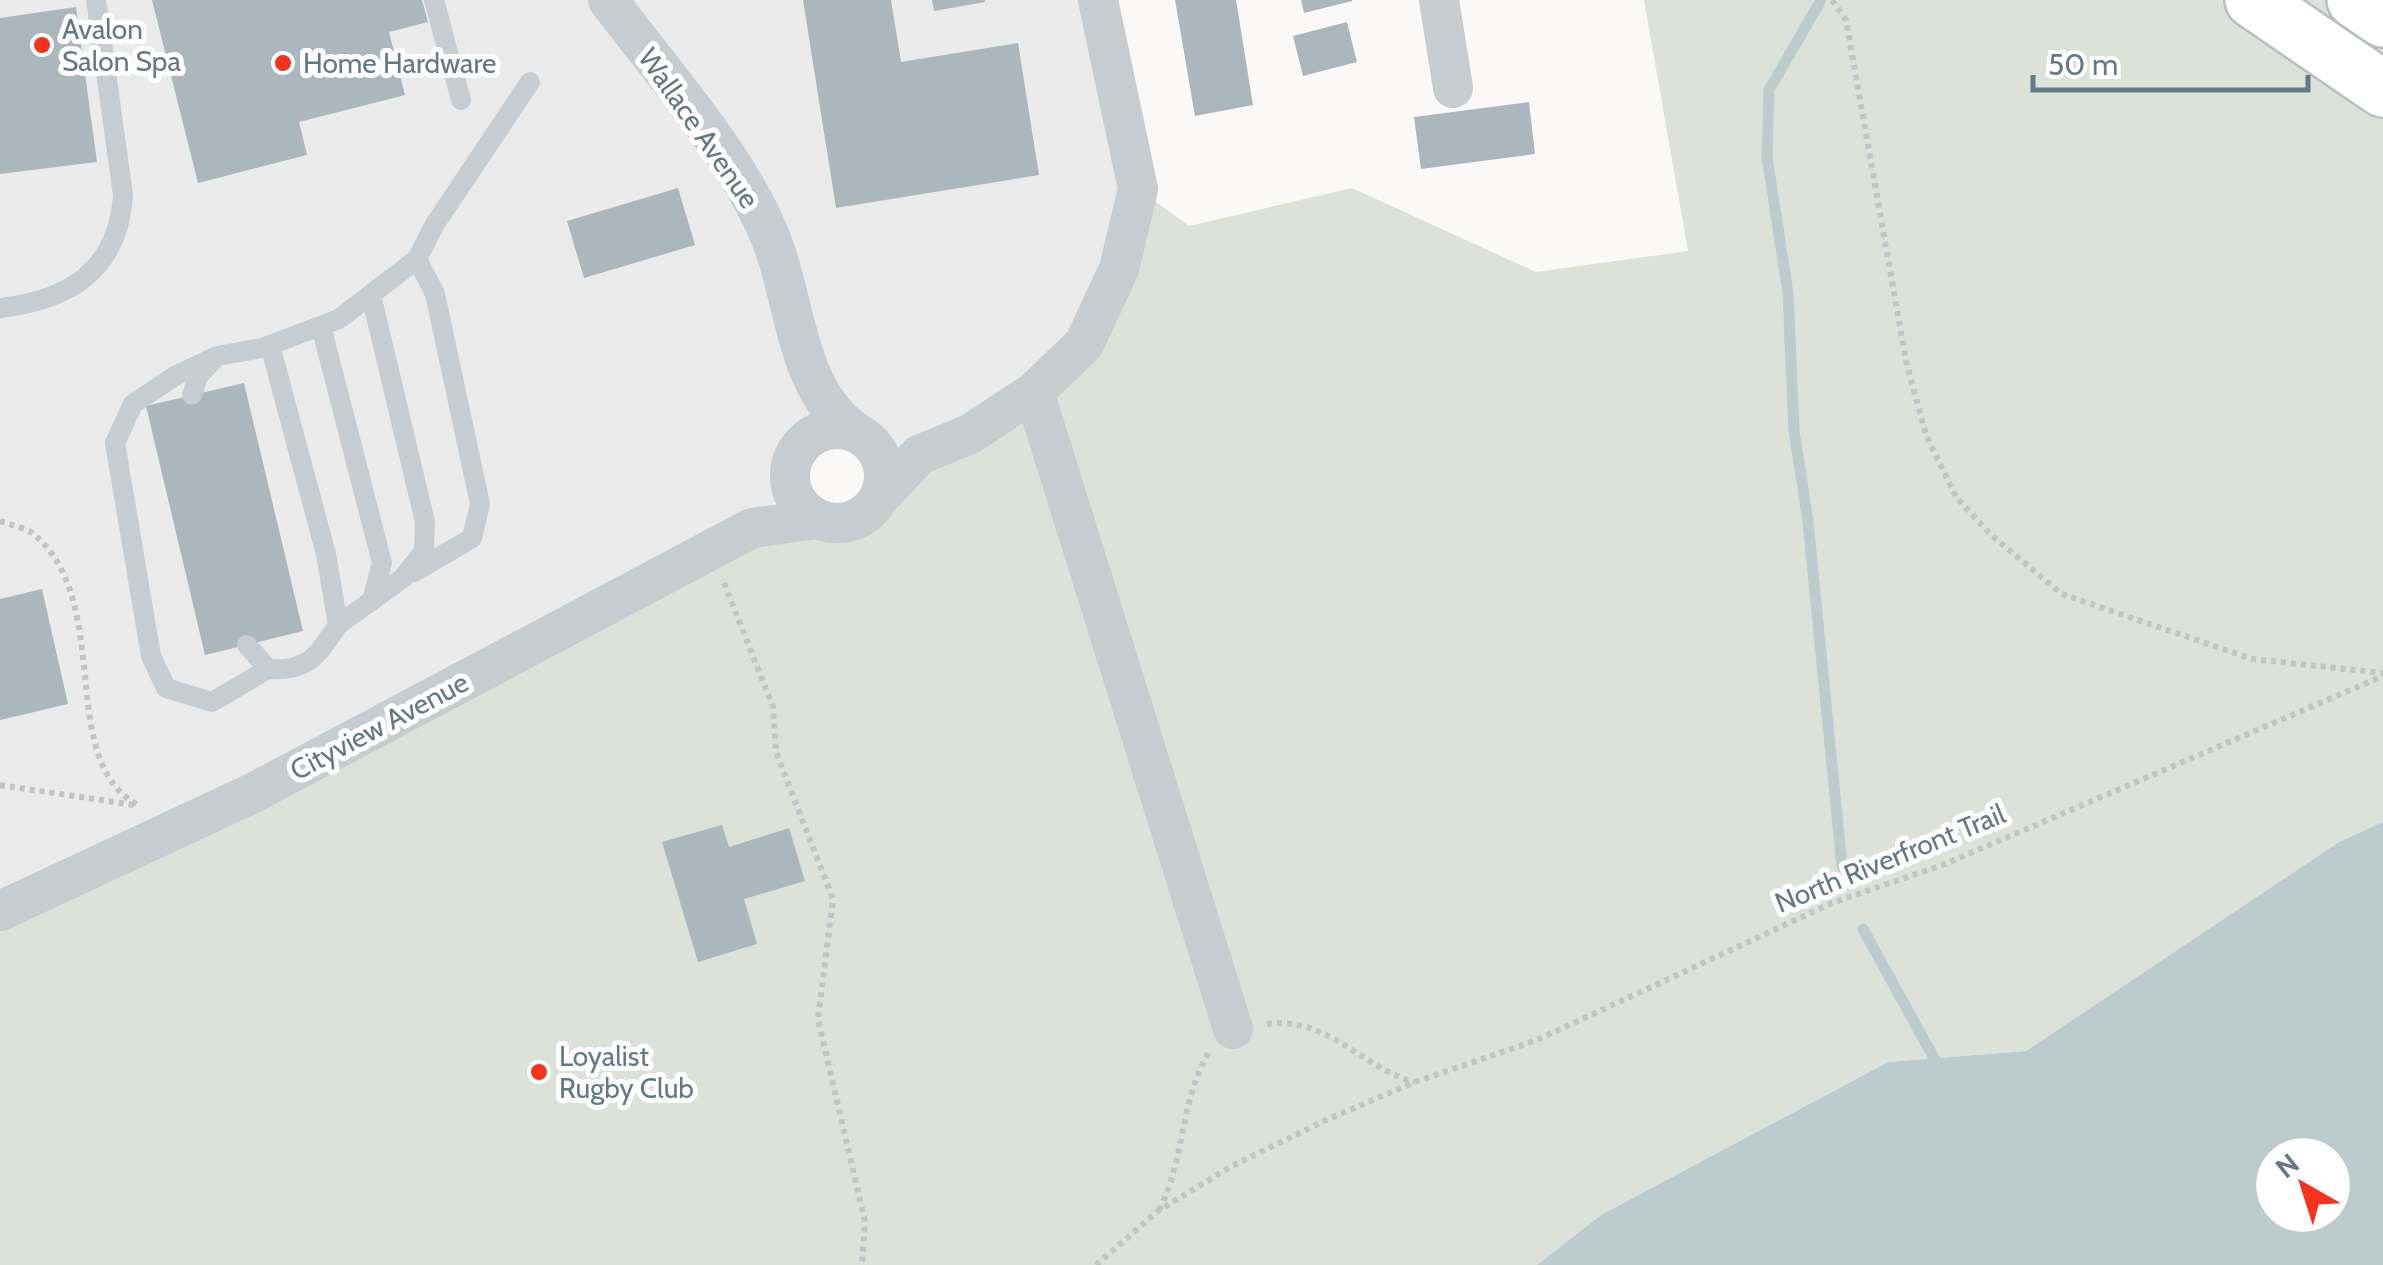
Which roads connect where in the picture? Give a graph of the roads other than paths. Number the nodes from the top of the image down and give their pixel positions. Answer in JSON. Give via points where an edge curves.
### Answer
{"nodes":[{"id":1,"x":96,"y":0,"type":"edge"},
{"id":2,"x":434,"y":0,"type":"edge"},
{"id":3,"x":608,"y":0,"type":"edge"},
{"id":4,"x":1098,"y":0,"type":"edge"},
{"id":5,"x":1439,"y":0,"type":"edge"},
{"id":6,"x":2254,"y":0,"type":"edge"},
{"id":7,"x":2356,"y":0,"type":"edge"},
{"id":8,"x":2383,"y":19,"type":"edge"},
{"id":9,"x":530,"y":82,"type":"dead end"},
{"id":10,"x":1453,"y":88,"type":"dead end"},
{"id":11,"x":2383,"y":89,"type":"edge"},
{"id":12,"x":461,"y":100,"type":"dead end"},
{"id":13,"x":417,"y":259,"type":"junction"},
{"id":14,"x":371,"y":295,"type":"junction"},
{"id":15,"x":0,"y":308,"type":"edge"},
{"id":16,"x":321,"y":326,"type":"junction"},
{"id":17,"x":270,"y":346,"type":"junction"},
{"id":18,"x":217,"y":356,"type":"junction"},
{"id":19,"x":811,"y":378,"type":"junction"},
{"id":20,"x":1034,"y":392,"type":"junction"},
{"id":21,"x":192,"y":395,"type":"dead end"},
{"id":22,"x":864,"y":437,"type":"junction"},
{"id":23,"x":919,"y":455,"type":"junction"},
{"id":24,"x":795,"y":457,"type":"junction"},
{"id":25,"x":879,"y":498,"type":"junction"},
{"id":26,"x":816,"y":519,"type":"junction"},
{"id":27,"x":752,"y":528,"type":"junction"},
{"id":28,"x":403,"y":578,"type":"junction"},
{"id":29,"x":372,"y":601,"type":"junction"},
{"id":30,"x":338,"y":626,"type":"junction"},
{"id":31,"x":247,"y":645,"type":"dead end"},
{"id":32,"x":268,"y":669,"type":"junction"},
{"id":33,"x":0,"y":911,"type":"edge"},
{"id":34,"x":1233,"y":1029,"type":"road end"}],
"edges":[{"from":1,"to":15,"type":"lane","via":[[123,195],[121,223],[100,264],[79,283],[51,298]]},
{"from":2,"to":12,"type":"lane"},
{"from":3,"to":19,"type":"street","name":"Wallace Avenue","via":[[758,211]]},
{"from":4,"to":20,"type":"street","via":[[1138,189],[1119,269],[1084,344]]},
{"from":5,"to":10,"type":"street"},
{"from":6,"to":11,"type":"main road"},
{"from":7,"to":8,"type":"main road"},
{"from":9,"to":13,"type":"lane"},
{"from":13,"to":14,"type":"lane"},
{"from":13,"to":28,"type":"lane","via":[[436,294],[480,504],[472,538]]},
{"from":14,"to":16,"type":"lane"},
{"from":14,"to":28,"type":"lane","via":[[425,522],[424,551]]},
{"from":16,"to":17,"type":"lane"},
{"from":16,"to":29,"type":"lane","via":[[382,563]]},
{"from":17,"to":18,"type":"lane"},
{"from":17,"to":30,"type":"lane","via":[[326,554]]},
{"from":18,"to":21,"type":"lane","via":[[198,376]]},
{"from":18,"to":32,"type":"lane","via":[[133,404],[115,443],[151,656],[166,688],[212,702]]},
{"from":19,"to":22,"type":"street","name":"Wallace Avenue","via":[[825,406]]},
{"from":19,"to":24,"type":"street","name":"Wallace Avenue","via":[[813,404]]},
{"from":20,"to":23,"type":"street","via":[[970,434]]},
{"from":20,"to":34,"type":"street"},
{"from":22,"to":23,"type":"street"},
{"from":22,"to":24,"type":"street","via":[[827,430]]},
{"from":22,"to":25,"type":"street","via":[[884,469]]},
{"from":23,"to":25,"type":"street"},
{"from":24,"to":26,"type":"street","via":[[795,499]]},
{"from":24,"to":27,"type":"street","name":"Cityview Avenue","via":[[776,500]]},
{"from":25,"to":26,"type":"street","via":[[844,523]]},
{"from":26,"to":27,"type":"street","name":"Cityview Avenue"},
{"from":27,"to":33,"type":"street","name":"Cityview Avenue","via":[[253,793]]},
{"from":28,"to":29,"type":"lane"},
{"from":29,"to":30,"type":"lane"},
{"from":30,"to":32,"type":"lane","via":[[317,656],[293,671]]},
{"from":31,"to":32,"type":"lane"}]}
